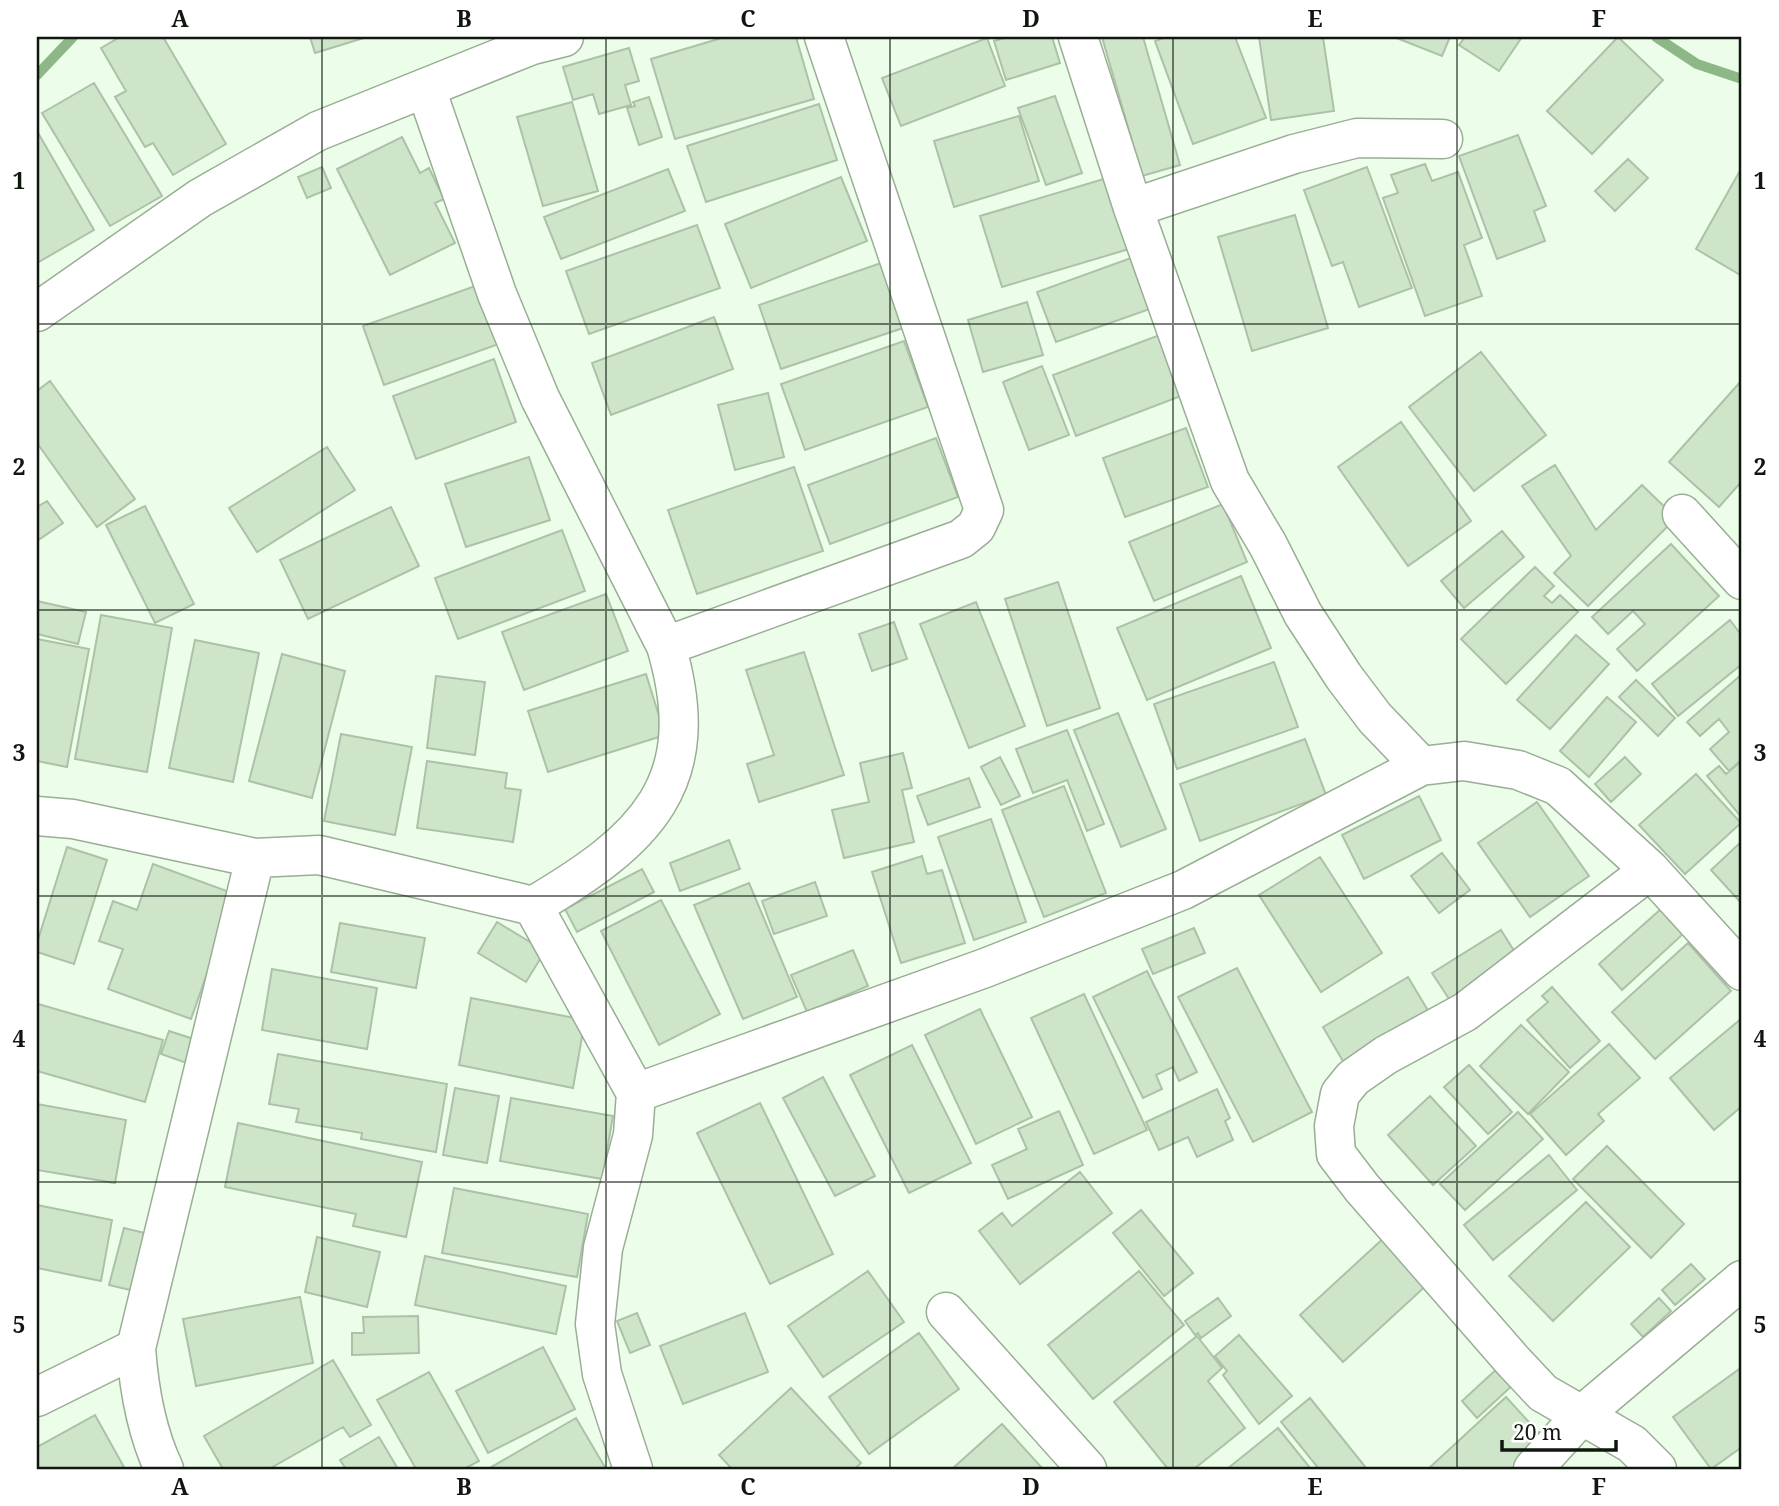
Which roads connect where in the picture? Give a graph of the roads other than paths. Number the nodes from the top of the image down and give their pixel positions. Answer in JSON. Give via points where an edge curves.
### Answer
{"nodes":[{"id":1,"x":565,"y":37,"type":"edge"},
{"id":2,"x":824,"y":37,"type":"edge"},
{"id":3,"x":1078,"y":37,"type":"edge"},
{"id":4,"x":426,"y":89,"type":"junction"},
{"id":5,"x":1443,"y":139,"type":"dead end"},
{"id":6,"x":1133,"y":208,"type":"junction"},
{"id":7,"x":37,"y":312,"type":"edge"},
{"id":8,"x":1682,"y":514,"type":"dead end"},
{"id":9,"x":1742,"y":580,"type":"edge"},
{"id":10,"x":666,"y":646,"type":"junction"},
{"id":11,"x":1421,"y":766,"type":"junction"},
{"id":12,"x":37,"y":816,"type":"edge"},
{"id":13,"x":255,"y":858,"type":"junction"},
{"id":14,"x":1650,"y":870,"type":"junction"},
{"id":15,"x":533,"y":906,"type":"junction"},
{"id":16,"x":1742,"y":971,"type":"edge"},
{"id":17,"x":636,"y":1093,"type":"junction"},
{"id":18,"x":1742,"y":1280,"type":"edge"},
{"id":19,"x":946,"y":1312,"type":"dead end"},
{"id":20,"x":136,"y":1348,"type":"junction"},
{"id":21,"x":37,"y":1397,"type":"edge"},
{"id":22,"x":1581,"y":1415,"type":"junction"},
{"id":23,"x":164,"y":1469,"type":"edge"},
{"id":24,"x":634,"y":1469,"type":"edge"},
{"id":25,"x":1087,"y":1469,"type":"edge"},
{"id":26,"x":1533,"y":1469,"type":"edge"},
{"id":27,"x":1657,"y":1469,"type":"edge"}],
"edges":[{"from":1,"to":4,"type":"street","via":[[531,45]]},
{"from":2,"to":10,"type":"street","via":[[984,510],[976,527],[961,538]]},
{"from":3,"to":6,"type":"street"},
{"from":4,"to":7,"type":"street","via":[[318,131],[200,198]]},
{"from":4,"to":10,"type":"street","via":[[497,294],[540,398]]},
{"from":5,"to":6,"type":"street","via":[[1357,138],[1294,153]]},
{"from":6,"to":11,"type":"street","via":[[1230,481],[1303,614],[1344,677]]},
{"from":8,"to":9,"type":"street"},
{"from":10,"to":15,"type":"street","via":[[681,716],[675,762],[663,797],[637,833]]},
{"from":11,"to":14,"type":"street","via":[[1464,761],[1518,770],[1558,786]]},
{"from":11,"to":17,"type":"street","via":[[1183,890],[985,968]]},
{"from":12,"to":13,"type":"street","via":[[73,819]]},
{"from":13,"to":15,"type":"street","via":[[320,855]]},
{"from":13,"to":20,"type":"street"},
{"from":14,"to":16,"type":"street"},
{"from":14,"to":22,"type":"street","via":[[1465,1012],[1385,1055],[1353,1078],[1340,1094],[1334,1126],[1336,1154],[1362,1188],[1543,1393]]},
{"from":15,"to":17,"type":"street"},
{"from":17,"to":24,"type":"street","via":[[633,1135],[603,1248],[595,1324],[602,1374]]},
{"from":18,"to":22,"type":"street"},
{"from":19,"to":25,"type":"street"},
{"from":20,"to":21,"type":"street"},
{"from":20,"to":23,"type":"street","via":[[139,1390]]},
{"from":22,"to":26,"type":"street"},
{"from":22,"to":27,"type":"street","via":[[1632,1444]]}]}
